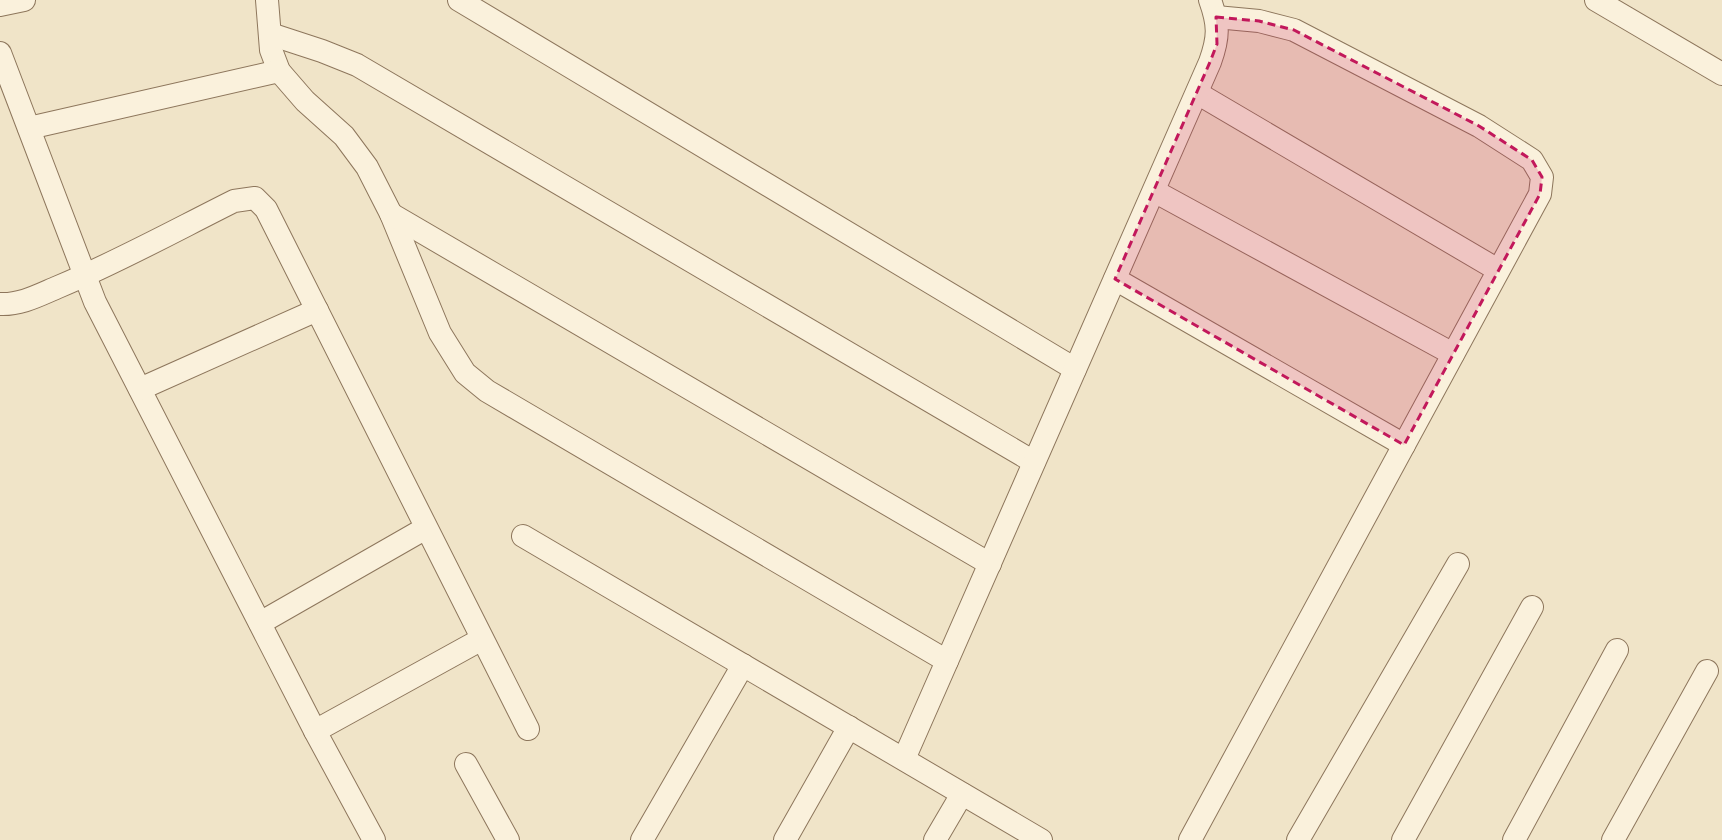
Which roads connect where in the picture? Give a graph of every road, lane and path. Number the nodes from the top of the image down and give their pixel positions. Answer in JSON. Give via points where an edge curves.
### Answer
{"nodes":[{"id":1,"x":24,"y":0,"type":"edge"},
{"id":2,"x":267,"y":0,"type":"edge"},
{"id":3,"x":459,"y":0,"type":"edge"},
{"id":4,"x":1596,"y":0,"type":"edge"},
{"id":5,"x":0,"y":5,"type":"edge"},
{"id":6,"x":1213,"y":9,"type":"edge"},
{"id":7,"x":270,"y":34,"type":"junction"},
{"id":8,"x":0,"y":53,"type":"edge"},
{"id":9,"x":279,"y":71,"type":"junction"},
{"id":10,"x":1722,"y":74,"type":"edge"},
{"id":11,"x":1196,"y":93,"type":"junction"},
{"id":12,"x":28,"y":128,"type":"junction"},
{"id":13,"x":1154,"y":191,"type":"junction"},
{"id":14,"x":391,"y":214,"type":"junction"},
{"id":15,"x":1498,"y":270,"type":"junction"},
{"id":16,"x":85,"y":276,"type":"junction"},
{"id":17,"x":1115,"y":279,"type":"junction"},
{"id":18,"x":0,"y":304,"type":"edge"},
{"id":19,"x":317,"y":310,"type":"junction"},
{"id":20,"x":1453,"y":354,"type":"junction"},
{"id":21,"x":1075,"y":369,"type":"junction"},
{"id":22,"x":140,"y":389,"type":"junction"},
{"id":23,"x":1404,"y":445,"type":"junction"},
{"id":24,"x":1034,"y":462,"type":"junction"},
{"id":25,"x":426,"y":528,"type":"junction"},
{"id":26,"x":523,"y":536,"type":"dead end"},
{"id":27,"x":990,"y":564,"type":"junction"},
{"id":28,"x":1458,"y":564,"type":"dead end"},
{"id":29,"x":1532,"y":607,"type":"dead end"},
{"id":30,"x":260,"y":623,"type":"junction"},
{"id":31,"x":482,"y":639,"type":"junction"},
{"id":32,"x":1617,"y":650,"type":"dead end"},
{"id":33,"x":947,"y":661,"type":"junction"},
{"id":34,"x":743,"y":665,"type":"junction"},
{"id":35,"x":1707,"y":671,"type":"dead end"},
{"id":36,"x":849,"y":727,"type":"junction"},
{"id":37,"x":528,"y":729,"type":"dead end"},
{"id":38,"x":316,"y":731,"type":"junction"},
{"id":39,"x":904,"y":759,"type":"junction"},
{"id":40,"x":466,"y":764,"type":"dead end"},
{"id":41,"x":962,"y":794,"type":"junction"},
{"id":42,"x":374,"y":840,"type":"edge"},
{"id":43,"x":508,"y":840,"type":"edge"},
{"id":44,"x":642,"y":840,"type":"edge"},
{"id":45,"x":785,"y":840,"type":"edge"},
{"id":46,"x":935,"y":840,"type":"edge"},
{"id":47,"x":1041,"y":840,"type":"edge"},
{"id":48,"x":1190,"y":840,"type":"edge"},
{"id":49,"x":1298,"y":840,"type":"edge"},
{"id":50,"x":1404,"y":840,"type":"edge"},
{"id":51,"x":1514,"y":840,"type":"edge"},
{"id":52,"x":1613,"y":840,"type":"edge"}],
"edges":[{"from":1,"to":5,"type":"street"},
{"from":2,"to":7,"type":"street"},
{"from":3,"to":21,"type":"street"},
{"from":4,"to":10,"type":"street"},
{"from":6,"to":11,"type":"street","via":[[1218,29],[1217,44]]},
{"from":6,"to":15,"type":"street","via":[[1294,30],[1479,126],[1532,160],[1542,177],[1540,194]]},
{"from":7,"to":9,"type":"street","via":[[271,50]]},
{"from":7,"to":24,"type":"street","via":[[322,50],[356,65]]},
{"from":8,"to":12,"type":"street"},
{"from":9,"to":12,"type":"street"},
{"from":9,"to":14,"type":"street","via":[[305,101],[344,136],[367,167]]},
{"from":11,"to":13,"type":"street"},
{"from":11,"to":15,"type":"street"},
{"from":12,"to":16,"type":"street"},
{"from":13,"to":17,"type":"street"},
{"from":13,"to":20,"type":"street"},
{"from":14,"to":27,"type":"street"},
{"from":14,"to":33,"type":"street","via":[[440,333],[465,373],[487,391]]},
{"from":15,"to":20,"type":"street"},
{"from":16,"to":18,"type":"street","via":[[14,304]]},
{"from":16,"to":19,"type":"street","via":[[234,201],[255,198],[266,209]]},
{"from":16,"to":22,"type":"street","via":[[95,302]]},
{"from":17,"to":21,"type":"street"},
{"from":17,"to":23,"type":"street"},
{"from":19,"to":22,"type":"street"},
{"from":19,"to":25,"type":"street"},
{"from":20,"to":23,"type":"street"},
{"from":21,"to":24,"type":"street"},
{"from":22,"to":30,"type":"street"},
{"from":23,"to":48,"type":"street"},
{"from":24,"to":27,"type":"street"},
{"from":25,"to":30,"type":"street"},
{"from":25,"to":31,"type":"street"},
{"from":26,"to":34,"type":"street"},
{"from":27,"to":33,"type":"street"},
{"from":28,"to":49,"type":"street"},
{"from":29,"to":50,"type":"street"},
{"from":30,"to":38,"type":"street"},
{"from":31,"to":37,"type":"street"},
{"from":31,"to":38,"type":"street"},
{"from":32,"to":51,"type":"street"},
{"from":33,"to":39,"type":"street"},
{"from":34,"to":36,"type":"street"},
{"from":34,"to":44,"type":"street"},
{"from":35,"to":52,"type":"street"},
{"from":36,"to":39,"type":"street"},
{"from":36,"to":45,"type":"street"},
{"from":38,"to":42,"type":"street"},
{"from":39,"to":41,"type":"street"},
{"from":40,"to":43,"type":"street"},
{"from":41,"to":46,"type":"street"},
{"from":41,"to":47,"type":"street"}]}
